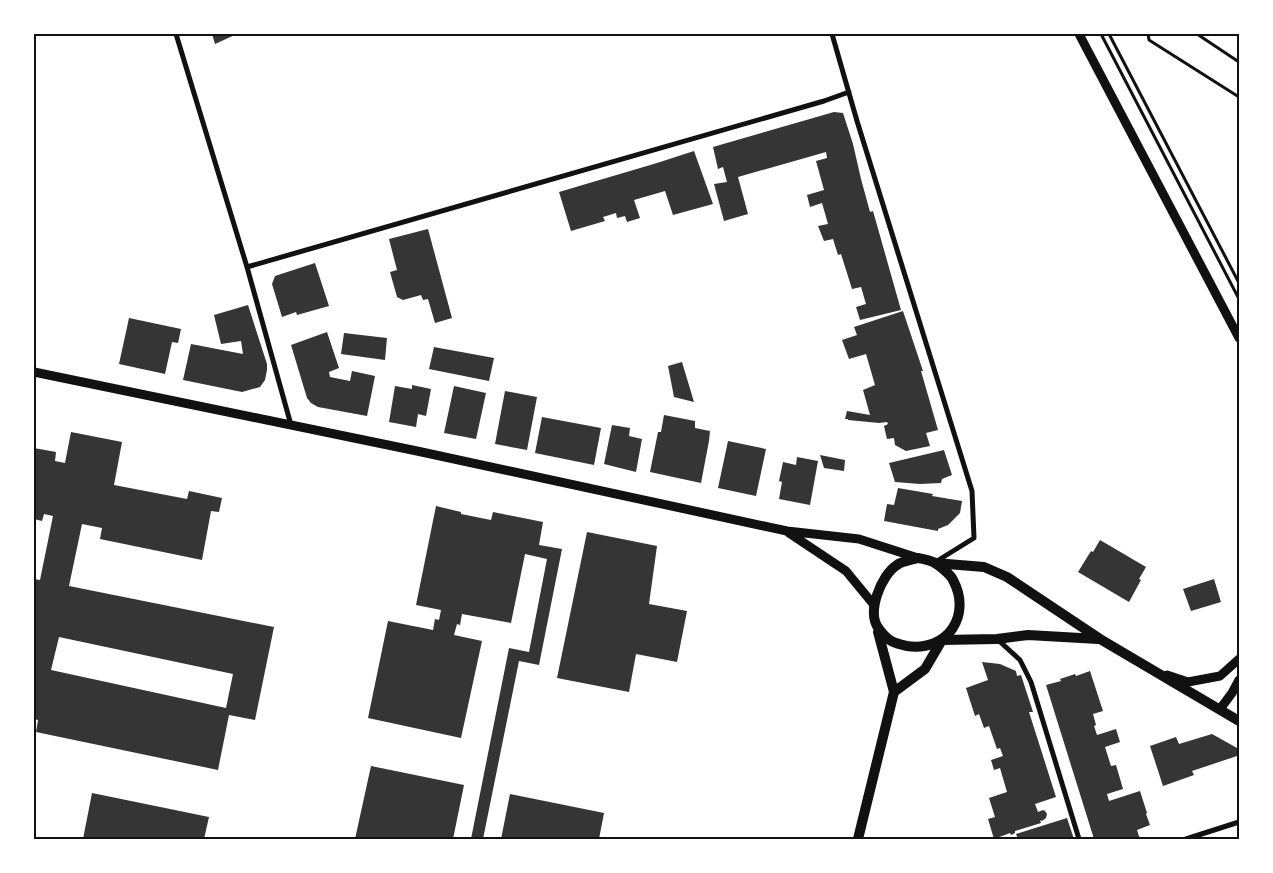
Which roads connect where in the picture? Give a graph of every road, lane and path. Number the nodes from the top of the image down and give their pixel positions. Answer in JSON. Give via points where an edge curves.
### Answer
{"nodes":[{"id":1,"x":176,"y":34,"type":"edge"},
{"id":2,"x":832,"y":34,"type":"edge"},
{"id":3,"x":1079,"y":34,"type":"edge"},
{"id":4,"x":1101,"y":34,"type":"edge"},
{"id":5,"x":1109,"y":34,"type":"edge"},
{"id":6,"x":1148,"y":34,"type":"edge"},
{"id":7,"x":1197,"y":34,"type":"edge"},
{"id":8,"x":1239,"y":62,"type":"edge"},
{"id":9,"x":849,"y":92,"type":"junction"},
{"id":10,"x":1239,"y":97,"type":"edge"},
{"id":11,"x":247,"y":267,"type":"junction"},
{"id":12,"x":1239,"y":283,"type":"edge"},
{"id":13,"x":1239,"y":299,"type":"edge"},
{"id":14,"x":1239,"y":338,"type":"edge"},
{"id":15,"x":34,"y":372,"type":"edge"},
{"id":16,"x":291,"y":424,"type":"junction"},
{"id":17,"x":787,"y":531,"type":"junction"},
{"id":18,"x":918,"y":558,"type":"junction"},
{"id":19,"x":935,"y":563,"type":"junction"},
{"id":20,"x":874,"y":605,"type":"junction"},
{"id":21,"x":876,"y":626,"type":"junction"},
{"id":22,"x":997,"y":639,"type":"junction"},
{"id":23,"x":1100,"y":639,"type":"junction"},
{"id":24,"x":942,"y":640,"type":"junction"},
{"id":25,"x":1239,"y":660,"type":"edge"},
{"id":26,"x":1150,"y":669,"type":"junction"},
{"id":27,"x":1239,"y":680,"type":"edge"},
{"id":28,"x":894,"y":692,"type":"junction"},
{"id":29,"x":1220,"y":709,"type":"junction"},
{"id":30,"x":1239,"y":721,"type":"edge"},
{"id":31,"x":1239,"y":822,"type":"edge"},
{"id":32,"x":858,"y":839,"type":"edge"},
{"id":33,"x":1079,"y":839,"type":"edge"},
{"id":34,"x":1186,"y":839,"type":"edge"}],
"edges":[{"from":1,"to":11,"type":"street"},
{"from":2,"to":9,"type":"street"},
{"from":3,"to":14,"type":"street"},
{"from":4,"to":13,"type":"path"},
{"from":5,"to":12,"type":"path"},
{"from":6,"to":10,"type":"path","via":[[1149,40]]},
{"from":7,"to":8,"type":"path"},
{"from":9,"to":11,"type":"street"},
{"from":9,"to":19,"type":"street","via":[[972,491],[974,538]]},
{"from":11,"to":16,"type":"street"},
{"from":15,"to":16,"type":"street"},
{"from":16,"to":17,"type":"street"},
{"from":17,"to":18,"type":"street","via":[[859,538]]},
{"from":17,"to":20,"type":"street","via":[[846,571]]},
{"from":18,"to":19,"type":"main road"},
{"from":18,"to":20,"type":"main road","via":[[897,564],[885,576]]},
{"from":19,"to":23,"type":"main road","via":[[984,567],[1008,577]]},
{"from":19,"to":24,"type":"main road","via":[[953,578],[960,607],[958,620]]},
{"from":20,"to":21,"type":"street"},
{"from":21,"to":24,"type":"main road","via":[[886,638],[897,644],[915,647]]},
{"from":21,"to":28,"type":"street"},
{"from":22,"to":23,"type":"main road","via":[[1028,635]]},
{"from":22,"to":24,"type":"main road"},
{"from":22,"to":33,"type":"street","via":[[1020,660],[1031,682]]},
{"from":23,"to":26,"type":"main road"},
{"from":24,"to":28,"type":"main road","via":[[925,669]]},
{"from":25,"to":26,"type":"street","via":[[1220,676],[1188,682]]},
{"from":26,"to":29,"type":"main road"},
{"from":27,"to":29,"type":"street"},
{"from":28,"to":32,"type":"main road"},
{"from":29,"to":30,"type":"main road"},
{"from":31,"to":34,"type":"street"}]}
